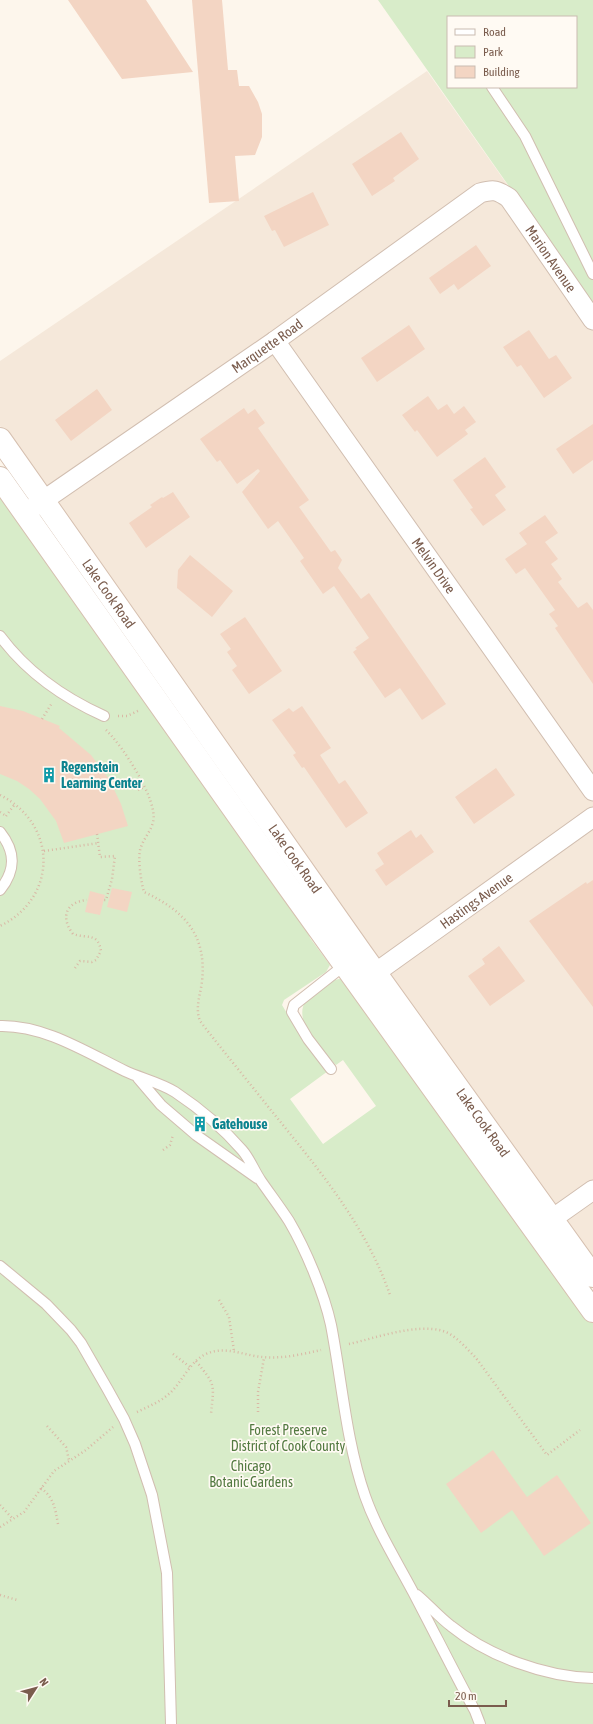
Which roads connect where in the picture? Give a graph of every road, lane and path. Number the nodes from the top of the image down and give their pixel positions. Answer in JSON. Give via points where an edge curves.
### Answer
{"nodes":[{"id":1,"x":493,"y":88,"type":"edge"},
{"id":2,"x":509,"y":198,"type":"joint"},
{"id":3,"x":593,"y":274,"type":"edge"},
{"id":4,"x":593,"y":320,"type":"edge"},
{"id":5,"x":275,"y":341,"type":"junction"},
{"id":6,"x":0,"y":439,"type":"edge"},
{"id":7,"x":0,"y":478,"type":"edge"},
{"id":8,"x":43,"y":501,"type":"junction"},
{"id":9,"x":25,"y":514,"type":"junction"},
{"id":10,"x":0,"y":636,"type":"edge"},
{"id":11,"x":157,"y":699,"type":"junction"},
{"id":12,"x":85,"y":710,"type":"junction"},
{"id":13,"x":104,"y":716,"type":"joint"},
{"id":14,"x":144,"y":787,"type":"junction"},
{"id":15,"x":138,"y":790,"type":"dead end"},
{"id":16,"x":593,"y":791,"type":"edge"},
{"id":17,"x":0,"y":795,"type":"edge"},
{"id":18,"x":15,"y":804,"type":"junction"},
{"id":19,"x":0,"y":812,"type":"edge"},
{"id":20,"x":6,"y":816,"type":"junction"},
{"id":21,"x":593,"y":817,"type":"edge"},
{"id":22,"x":4,"y":819,"type":"dead end"},
{"id":23,"x":0,"y":832,"type":"edge"},
{"id":24,"x":97,"y":834,"type":"dead end"},
{"id":25,"x":99,"y":843,"type":"junction"},
{"id":26,"x":44,"y":851,"type":"junction"},
{"id":27,"x":0,"y":890,"type":"edge"},
{"id":28,"x":88,"y":900,"type":"dead end"},
{"id":29,"x":104,"y":900,"type":"dead end"},
{"id":30,"x":0,"y":926,"type":"edge"},
{"id":31,"x":354,"y":959,"type":"junction"},
{"id":32,"x":74,"y":968,"type":"dead end"},
{"id":33,"x":368,"y":979,"type":"junction"},
{"id":34,"x":0,"y":1026,"type":"edge"},
{"id":35,"x":331,"y":1069,"type":"dead end"},
{"id":36,"x":137,"y":1077,"type":"junction"},
{"id":37,"x":259,"y":1179,"type":"junction"},
{"id":38,"x":593,"y":1190,"type":"edge"},
{"id":39,"x":552,"y":1219,"type":"junction"},
{"id":40,"x":0,"y":1266,"type":"edge"},
{"id":41,"x":593,"y":1276,"type":"edge"},
{"id":42,"x":390,"y":1295,"type":"dead end"},
{"id":43,"x":219,"y":1300,"type":"dead end"},
{"id":44,"x":593,"y":1311,"type":"edge"},
{"id":45,"x":345,"y":1345,"type":"dead end"},
{"id":46,"x":324,"y":1349,"type":"dead end"},
{"id":47,"x":234,"y":1351,"type":"junction"},
{"id":48,"x":173,"y":1354,"type":"dead end"},
{"id":49,"x":264,"y":1358,"type":"junction"},
{"id":50,"x":196,"y":1362,"type":"junction"},
{"id":51,"x":190,"y":1368,"type":"junction"},
{"id":52,"x":258,"y":1412,"type":"dead end"},
{"id":53,"x":133,"y":1414,"type":"dead end"},
{"id":54,"x":211,"y":1414,"type":"dead end"},
{"id":55,"x":116,"y":1424,"type":"dead end"},
{"id":56,"x":47,"y":1426,"type":"dead end"},
{"id":57,"x":580,"y":1430,"type":"dead end"},
{"id":58,"x":69,"y":1460,"type":"junction"},
{"id":59,"x":41,"y":1488,"type":"junction"},
{"id":60,"x":0,"y":1505,"type":"edge"},
{"id":61,"x":13,"y":1520,"type":"junction"},
{"id":62,"x":58,"y":1524,"type":"dead end"},
{"id":63,"x":0,"y":1527,"type":"edge"},
{"id":64,"x":411,"y":1590,"type":"junction"},
{"id":65,"x":0,"y":1595,"type":"edge"},
{"id":66,"x":17,"y":1600,"type":"dead end"},
{"id":67,"x":593,"y":1678,"type":"edge"},
{"id":68,"x":171,"y":1724,"type":"edge"},
{"id":69,"x":480,"y":1724,"type":"edge"}],
"edges":[{"from":1,"to":3,"type":"lane","via":[[525,136]]},
{"from":2,"to":4,"type":"street","name":"Marion Avenue"},
{"from":2,"to":5,"type":"street","name":"Marquette Road","via":[[499,191],[480,193]]},
{"from":5,"to":8,"type":"street","name":"Marquette Road"},
{"from":5,"to":16,"type":"street","name":"Melvin Drive"},
{"from":6,"to":8,"type":"main road","name":"Lake Cook Road"},
{"from":7,"to":9,"type":"main road","name":"Lake Cook Road"},
{"from":8,"to":9,"type":"street","name":"Marquette Road"},
{"from":8,"to":31,"type":"main road","name":"Lake Cook Road"},
{"from":9,"to":11,"type":"main road","name":"Lake Cook Road"},
{"from":10,"to":12,"type":"lane","via":[[19,658]]},
{"from":11,"to":13,"type":"path","via":[[144,709],[127,716]]},
{"from":11,"to":31,"type":"main road","name":"Lake Cook Road"},
{"from":12,"to":13,"type":"lane"},
{"from":12,"to":14,"type":"path","via":[[113,736]]},
{"from":14,"to":15,"type":"path"},
{"from":14,"to":42,"type":"path","via":[[154,813],[153,822],[140,848],[140,880],[144,892],[167,904],[188,923],[200,944],[202,977],[197,1013],[200,1021],[347,1209],[385,1280]]},
{"from":17,"to":18,"type":"path"},
{"from":18,"to":20,"type":"path"},
{"from":18,"to":26,"type":"path","via":[[29,818]]},
{"from":19,"to":20,"type":"path"},
{"from":20,"to":22,"type":"path"},
{"from":21,"to":33,"type":"street","name":"Hastings Avenue"},
{"from":23,"to":27,"type":"lane","via":[[8,843],[12,855],[12,868]]},
{"from":24,"to":25,"type":"path"},
{"from":25,"to":26,"type":"path"},
{"from":25,"to":29,"type":"path","via":[[100,857],[115,856],[112,879]]},
{"from":26,"to":30,"type":"path","via":[[43,873],[36,894],[19,916]]},
{"from":28,"to":32,"type":"path","via":[[74,903],[68,909],[66,920],[73,934],[93,937],[98,941],[101,951],[96,960],[80,961]]},
{"from":31,"to":33,"type":"main road","name":"Lake Cook Road"},
{"from":31,"to":35,"type":"lane","via":[[294,1005],[292,1012],[308,1040]]},
{"from":33,"to":39,"type":"main road","name":"Lake Cook Road"},
{"from":33,"to":44,"type":"main road","name":"Lake Cook Road"},
{"from":34,"to":36,"type":"lane","via":[[34,1030],[61,1040]]},
{"from":36,"to":37,"type":"lane","via":[[161,1105],[196,1135]]},
{"from":36,"to":37,"type":"lane","via":[[172,1090],[213,1121],[243,1151]]},
{"from":37,"to":64,"type":"lane","via":[[290,1222],[307,1255],[330,1322],[355,1461],[365,1496],[390,1554]]},
{"from":38,"to":39,"type":"street"},
{"from":39,"to":41,"type":"main road","name":"Lake Cook Road"},
{"from":40,"to":68,"type":"lane","via":[[46,1304],[81,1343],[124,1419],[135,1444],[152,1495],[166,1573]]},
{"from":43,"to":47,"type":"path","via":[[230,1317]]},
{"from":45,"to":57,"type":"path","via":[[416,1329],[444,1331],[476,1358],[547,1455]]},
{"from":46,"to":49,"type":"path","via":[[299,1355]]},
{"from":47,"to":49,"type":"path"},
{"from":47,"to":50,"type":"path","via":[[211,1352]]},
{"from":48,"to":51,"type":"path"},
{"from":49,"to":52,"type":"path","via":[[258,1392]]},
{"from":50,"to":51,"type":"path"},
{"from":50,"to":54,"type":"path","via":[[213,1383]]},
{"from":51,"to":53,"type":"path","via":[[173,1391]]},
{"from":55,"to":58,"type":"path","via":[[86,1450]]},
{"from":56,"to":58,"type":"path","via":[[66,1447]]},
{"from":58,"to":59,"type":"path","via":[[54,1471]]},
{"from":59,"to":61,"type":"path","via":[[24,1512]]},
{"from":59,"to":62,"type":"path","via":[[48,1493],[54,1503]]},
{"from":60,"to":61,"type":"path"},
{"from":61,"to":63,"type":"path"},
{"from":64,"to":67,"type":"lane","via":[[452,1627],[510,1660],[545,1672],[576,1678]]},
{"from":64,"to":69,"type":"lane"},
{"from":65,"to":66,"type":"path"}]}
